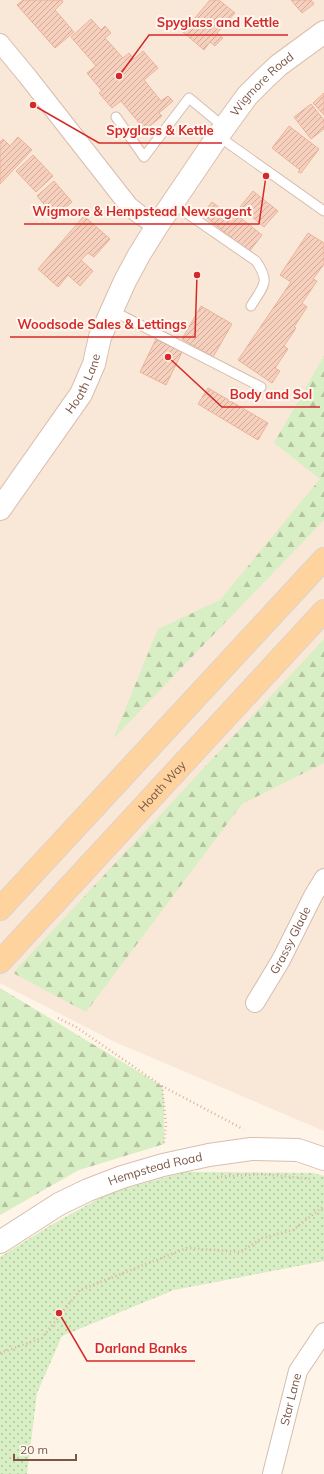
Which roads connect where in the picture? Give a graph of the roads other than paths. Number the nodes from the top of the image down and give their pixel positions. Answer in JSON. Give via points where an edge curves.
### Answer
{"nodes":[{"id":1,"x":324,"y":32,"type":"edge"},
{"id":2,"x":0,"y":44,"type":"edge"},
{"id":3,"x":116,"y":117,"type":"dead end"},
{"id":4,"x":221,"y":131,"type":"junction"},
{"id":5,"x":172,"y":203,"type":"junction"},
{"id":6,"x":324,"y":211,"type":"edge"},
{"id":7,"x":157,"y":226,"type":"junction"},
{"id":8,"x":251,"y":306,"type":"dead end"},
{"id":9,"x":112,"y":310,"type":"junction"},
{"id":10,"x":261,"y":387,"type":"dead end"},
{"id":11,"x":0,"y":509,"type":"edge"},
{"id":12,"x":324,"y":559,"type":"edge"},
{"id":13,"x":324,"y":611,"type":"edge"},
{"id":14,"x":324,"y":878,"type":"edge"},
{"id":15,"x":0,"y":909,"type":"edge"},
{"id":16,"x":0,"y":962,"type":"edge"},
{"id":17,"x":255,"y":1002,"type":"dead end"},
{"id":18,"x":324,"y":1159,"type":"edge"},
{"id":19,"x":0,"y":1242,"type":"edge"},
{"id":20,"x":324,"y":1332,"type":"edge"},
{"id":21,"x":272,"y":1474,"type":"edge"}],
"edges":[{"from":1,"to":4,"type":"street","name":"Wigmore Road","via":[[264,79],[247,96]]},
{"from":2,"to":7,"type":"street","via":[[129,206]]},
{"from":3,"to":4,"type":"lane","via":[[144,157],[189,98]]},
{"from":4,"to":5,"type":"street","name":"Wigmore Road"},
{"from":4,"to":6,"type":"lane"},
{"from":5,"to":7,"type":"street","name":"Wigmore Road"},
{"from":5,"to":8,"type":"lane","via":[[256,261],[264,273],[264,284]]},
{"from":7,"to":9,"type":"street","name":"Hoath Lane","via":[[139,255]]},
{"from":9,"to":10,"type":"lane"},
{"from":9,"to":11,"type":"street","name":"Hoath Lane","via":[[81,394]]},
{"from":12,"to":15,"type":"main road"},
{"from":13,"to":16,"type":"main road","name":"Hoath Way"},
{"from":14,"to":17,"type":"street","name":"Grassy Glade","via":[[281,960]]},
{"from":18,"to":19,"type":"street","name":"Hempstead Road","via":[[298,1150],[251,1149],[209,1155],[163,1166],[122,1177],[88,1190],[59,1204]]},
{"from":20,"to":21,"type":"street","name":"Star Lane","via":[[298,1371]]}]}
